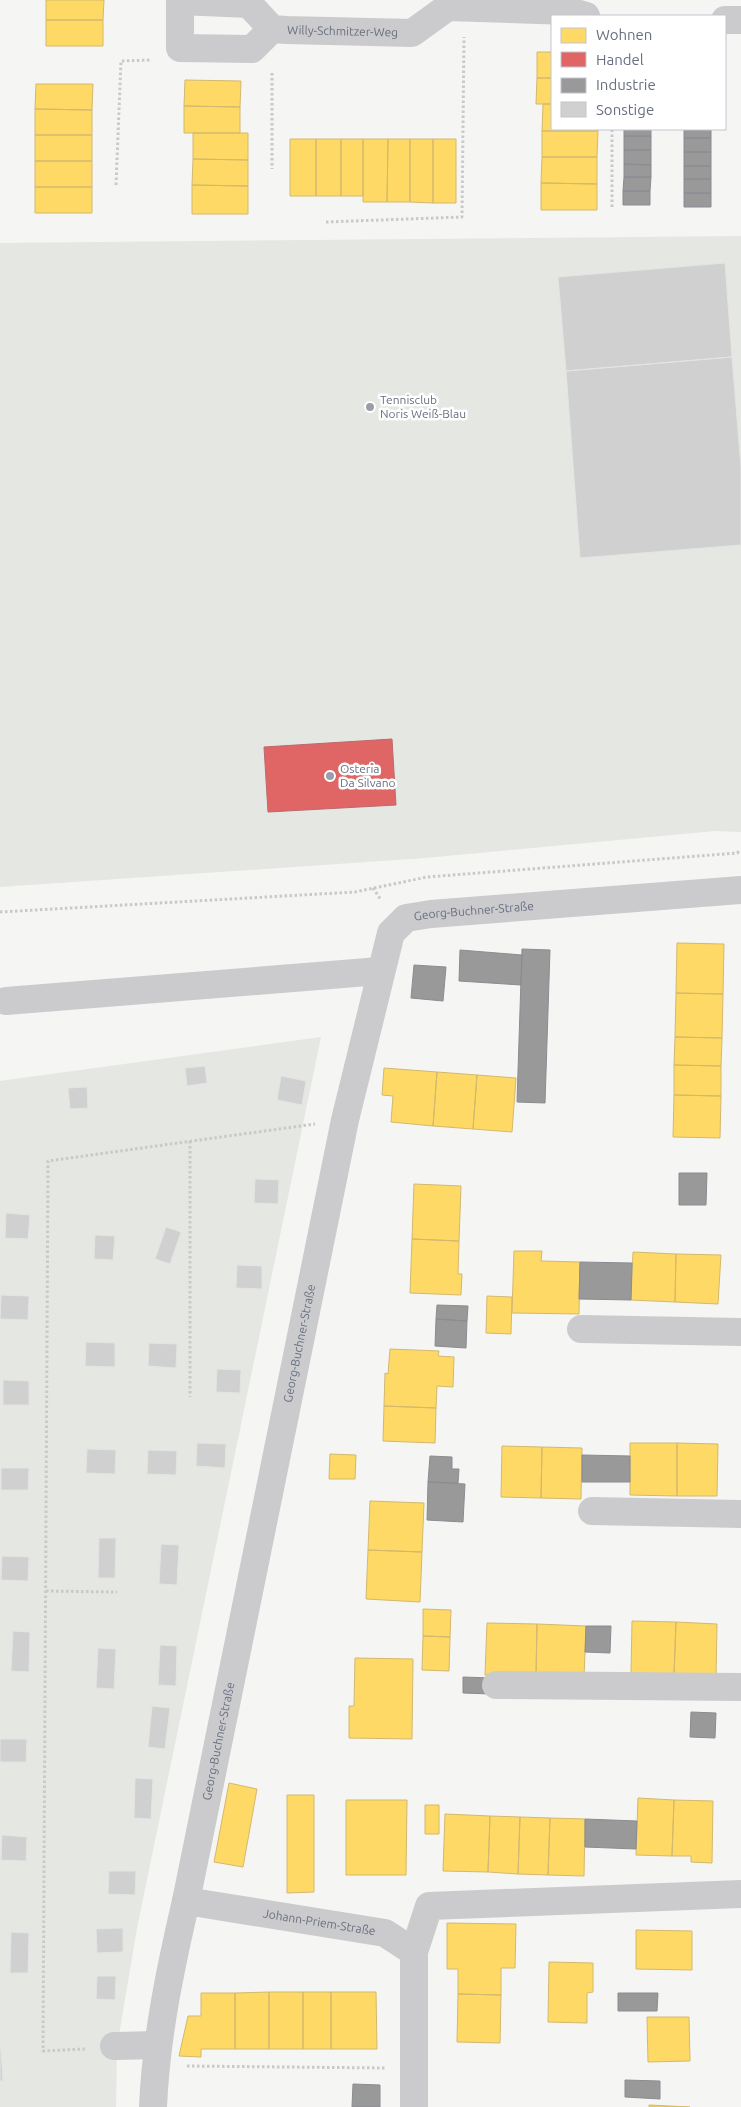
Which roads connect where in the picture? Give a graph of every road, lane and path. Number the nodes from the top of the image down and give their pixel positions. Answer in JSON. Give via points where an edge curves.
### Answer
{"nodes":[{"id":1,"x":465,"y":7,"type":"junction"},
{"id":2,"x":583,"y":15,"type":"edge"},
{"id":3,"x":726,"y":20,"type":"edge"},
{"id":4,"x":741,"y":20,"type":"edge"},
{"id":5,"x":272,"y":29,"type":"junction"},
{"id":6,"x":180,"y":48,"type":"junction"},
{"id":7,"x":612,"y":130,"type":"edge"},
{"id":8,"x":272,"y":169,"type":"dead end"},
{"id":9,"x":116,"y":185,"type":"dead end"},
{"id":10,"x":612,"y":207,"type":"dead end"},
{"id":11,"x":326,"y":222,"type":"dead end"},
{"id":12,"x":741,"y":850,"type":"edge"},
{"id":13,"x":741,"y":890,"type":"edge"},
{"id":14,"x":0,"y":912,"type":"edge"},
{"id":15,"x":380,"y":971,"type":"junction"},
{"id":16,"x":6,"y":1001,"type":"dead end"},
{"id":17,"x":345,"y":1120,"type":"junction"},
{"id":18,"x":190,"y":1142,"type":"junction"},
{"id":19,"x":581,"y":1329,"type":"dead end"},
{"id":20,"x":741,"y":1332,"type":"edge"},
{"id":21,"x":190,"y":1397,"type":"dead end"},
{"id":22,"x":592,"y":1511,"type":"dead end"},
{"id":23,"x":741,"y":1514,"type":"edge"},
{"id":24,"x":46,"y":1591,"type":"junction"},
{"id":25,"x":117,"y":1592,"type":"dead end"},
{"id":26,"x":496,"y":1685,"type":"dead end"},
{"id":27,"x":741,"y":1687,"type":"edge"},
{"id":28,"x":741,"y":1894,"type":"edge"},
{"id":29,"x":186,"y":1901,"type":"junction"},
{"id":30,"x":414,"y":1952,"type":"junction"},
{"id":31,"x":114,"y":2046,"type":"dead end"},
{"id":32,"x":86,"y":2049,"type":"dead end"},
{"id":33,"x":156,"y":2056,"type":"junction"},
{"id":34,"x":413,"y":2068,"type":"junction"},
{"id":35,"x":152,"y":2107,"type":"edge"},
{"id":36,"x":414,"y":2107,"type":"edge"}],
"edges":[{"from":1,"to":2,"type":"street","name":"Willy-Schmitzer-Weg","via":[[570,11]]},
{"from":1,"to":5,"type":"street","name":"Willy-Schmitzer-Weg","via":[[448,7],[412,33]]},
{"from":1,"to":11,"type":"path","via":[[462,217]]},
{"from":3,"to":4,"type":"street"},
{"from":5,"to":6,"type":"street","name":"Willy-Schmitzer-Weg","via":[[252,49]]},
{"from":5,"to":6,"type":"street","name":"Willy-Schmitzer-Weg","via":[[249,4],[180,1]]},
{"from":5,"to":8,"type":"path"},
{"from":6,"to":9,"type":"path","via":[[162,60],[121,61]]},
{"from":7,"to":10,"type":"path"},
{"from":12,"to":14,"type":"path","via":[[737,853],[427,877],[355,892]]},
{"from":13,"to":15,"type":"street","name":"Georg-Buchner-Straße","via":[[406,918],[390,933]]},
{"from":15,"to":16,"type":"street"},
{"from":15,"to":17,"type":"street","name":"Georg-Buchner-Straße"},
{"from":17,"to":18,"type":"path"},
{"from":17,"to":29,"type":"street","name":"Georg-Buchner-Straße"},
{"from":18,"to":21,"type":"path"},
{"from":18,"to":24,"type":"path","via":[[48,1160]]},
{"from":19,"to":20,"type":"street"},
{"from":22,"to":23,"type":"street"},
{"from":24,"to":25,"type":"path"},
{"from":24,"to":32,"type":"path","via":[[43,2051]]},
{"from":26,"to":27,"type":"street"},
{"from":28,"to":30,"type":"street","via":[[429,1906]]},
{"from":29,"to":30,"type":"street","name":"Johann-Priem-Straße","via":[[385,1933]]},
{"from":29,"to":33,"type":"street","name":"Georg-Buchner-Straße","via":[[166,1990]]},
{"from":30,"to":34,"type":"street"},
{"from":31,"to":33,"type":"street"},
{"from":33,"to":34,"type":"path"},
{"from":33,"to":35,"type":"street","name":"Georg-Buchner-Straße"},
{"from":34,"to":36,"type":"street"}]}
